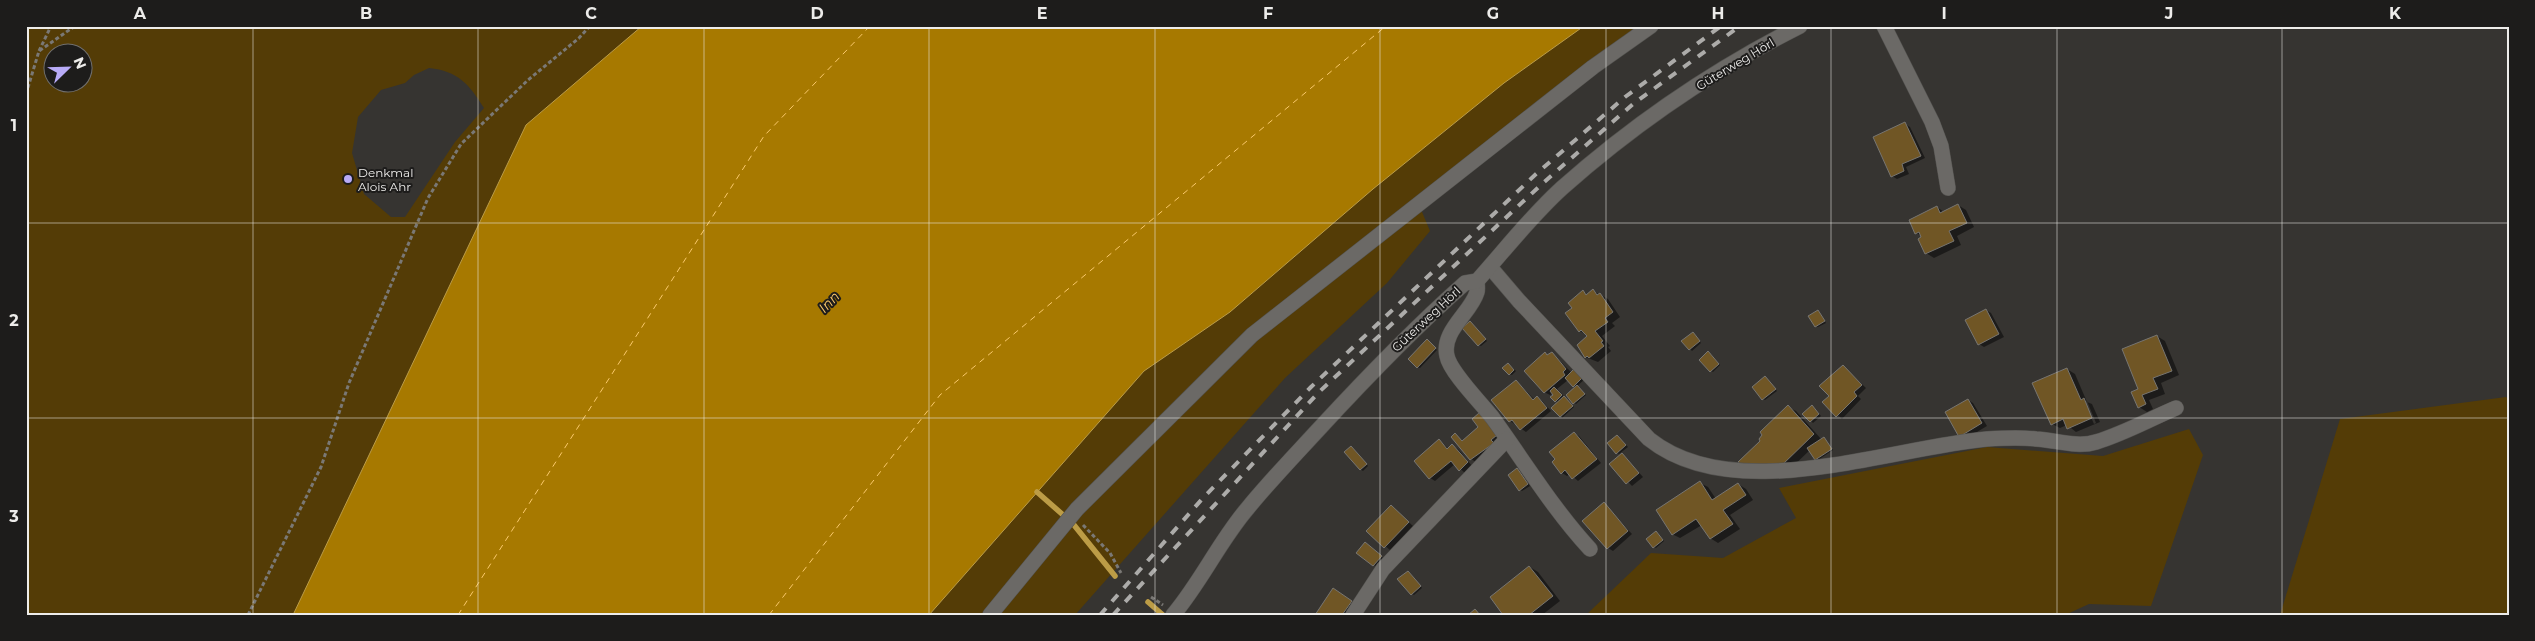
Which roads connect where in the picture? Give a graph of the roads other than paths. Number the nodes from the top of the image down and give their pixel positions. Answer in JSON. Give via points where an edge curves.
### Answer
{"nodes":[{"id":1,"x":1651,"y":26,"type":"edge"},
{"id":2,"x":1800,"y":26,"type":"edge"},
{"id":3,"x":1884,"y":26,"type":"edge"},
{"id":4,"x":1948,"y":188,"type":"dead end"},
{"id":5,"x":1490,"y":267,"type":"junction"},
{"id":6,"x":1477,"y":281,"type":"junction"},
{"id":7,"x":2176,"y":408,"type":"dead end"},
{"id":8,"x":1507,"y":439,"type":"junction"},
{"id":9,"x":1590,"y":549,"type":"dead end"},
{"id":10,"x":990,"y":615,"type":"edge"},
{"id":11,"x":1173,"y":615,"type":"edge"},
{"id":12,"x":1353,"y":615,"type":"edge"}],
"edges":[{"from":1,"to":10,"type":"street","via":[[1593,66],[1252,335],[1073,514]]},
{"from":2,"to":5,"type":"street","name":"Güterweg Hörl","via":[[1683,95],[1627,135],[1562,188],[1522,227]]},
{"from":3,"to":4,"type":"street","via":[[1932,122],[1941,146]]},
{"from":5,"to":6,"type":"street","name":"Güterweg Hörl"},
{"from":5,"to":7,"type":"street","via":[[1649,439],[1666,453],[1706,466],[1747,472],[1797,470],[1987,440],[2036,438],[2068,444],[2094,443]]},
{"from":6,"to":8,"type":"street","via":[[1478,292],[1454,328],[1446,356]]},
{"from":6,"to":11,"type":"street","name":"Güterweg Hörl","via":[[1465,283],[1388,354],[1286,465],[1222,541]]},
{"from":8,"to":9,"type":"street"},
{"from":8,"to":12,"type":"street","via":[[1383,570]]}]}
